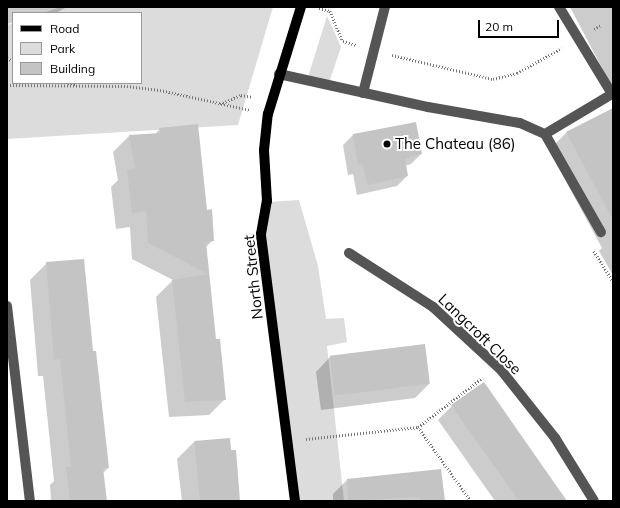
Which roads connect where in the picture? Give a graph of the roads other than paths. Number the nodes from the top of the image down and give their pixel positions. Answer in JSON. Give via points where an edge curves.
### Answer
{"nodes":[{"id":1,"x":301,"y":7,"type":"edge"},
{"id":2,"x":385,"y":7,"type":"edge"},
{"id":3,"x":559,"y":7,"type":"edge"},
{"id":4,"x":279,"y":74,"type":"junction"},
{"id":5,"x":363,"y":93,"type":"junction"},
{"id":6,"x":545,"y":134,"type":"junction"},
{"id":7,"x":602,"y":232,"type":"road end"},
{"id":8,"x":349,"y":253,"type":"dead end"},
{"id":9,"x":7,"y":306,"type":"edge"},
{"id":10,"x":30,"y":501,"type":"edge"},
{"id":11,"x":296,"y":501,"type":"edge"},
{"id":12,"x":594,"y":501,"type":"edge"}],
"edges":[{"from":1,"to":4,"type":"main road","name":"North Street"},
{"from":2,"to":5,"type":"street"},
{"from":3,"to":6,"type":"street","via":[[612,94]]},
{"from":4,"to":5,"type":"street"},
{"from":4,"to":11,"type":"main road","name":"North Street","via":[[264,140],[267,201],[261,234]]},
{"from":5,"to":6,"type":"street","via":[[520,123]]},
{"from":6,"to":7,"type":"street"},
{"from":8,"to":12,"type":"street","name":"Langcroft Close","via":[[433,307],[497,366],[555,438]]},
{"from":9,"to":10,"type":"street"}]}
